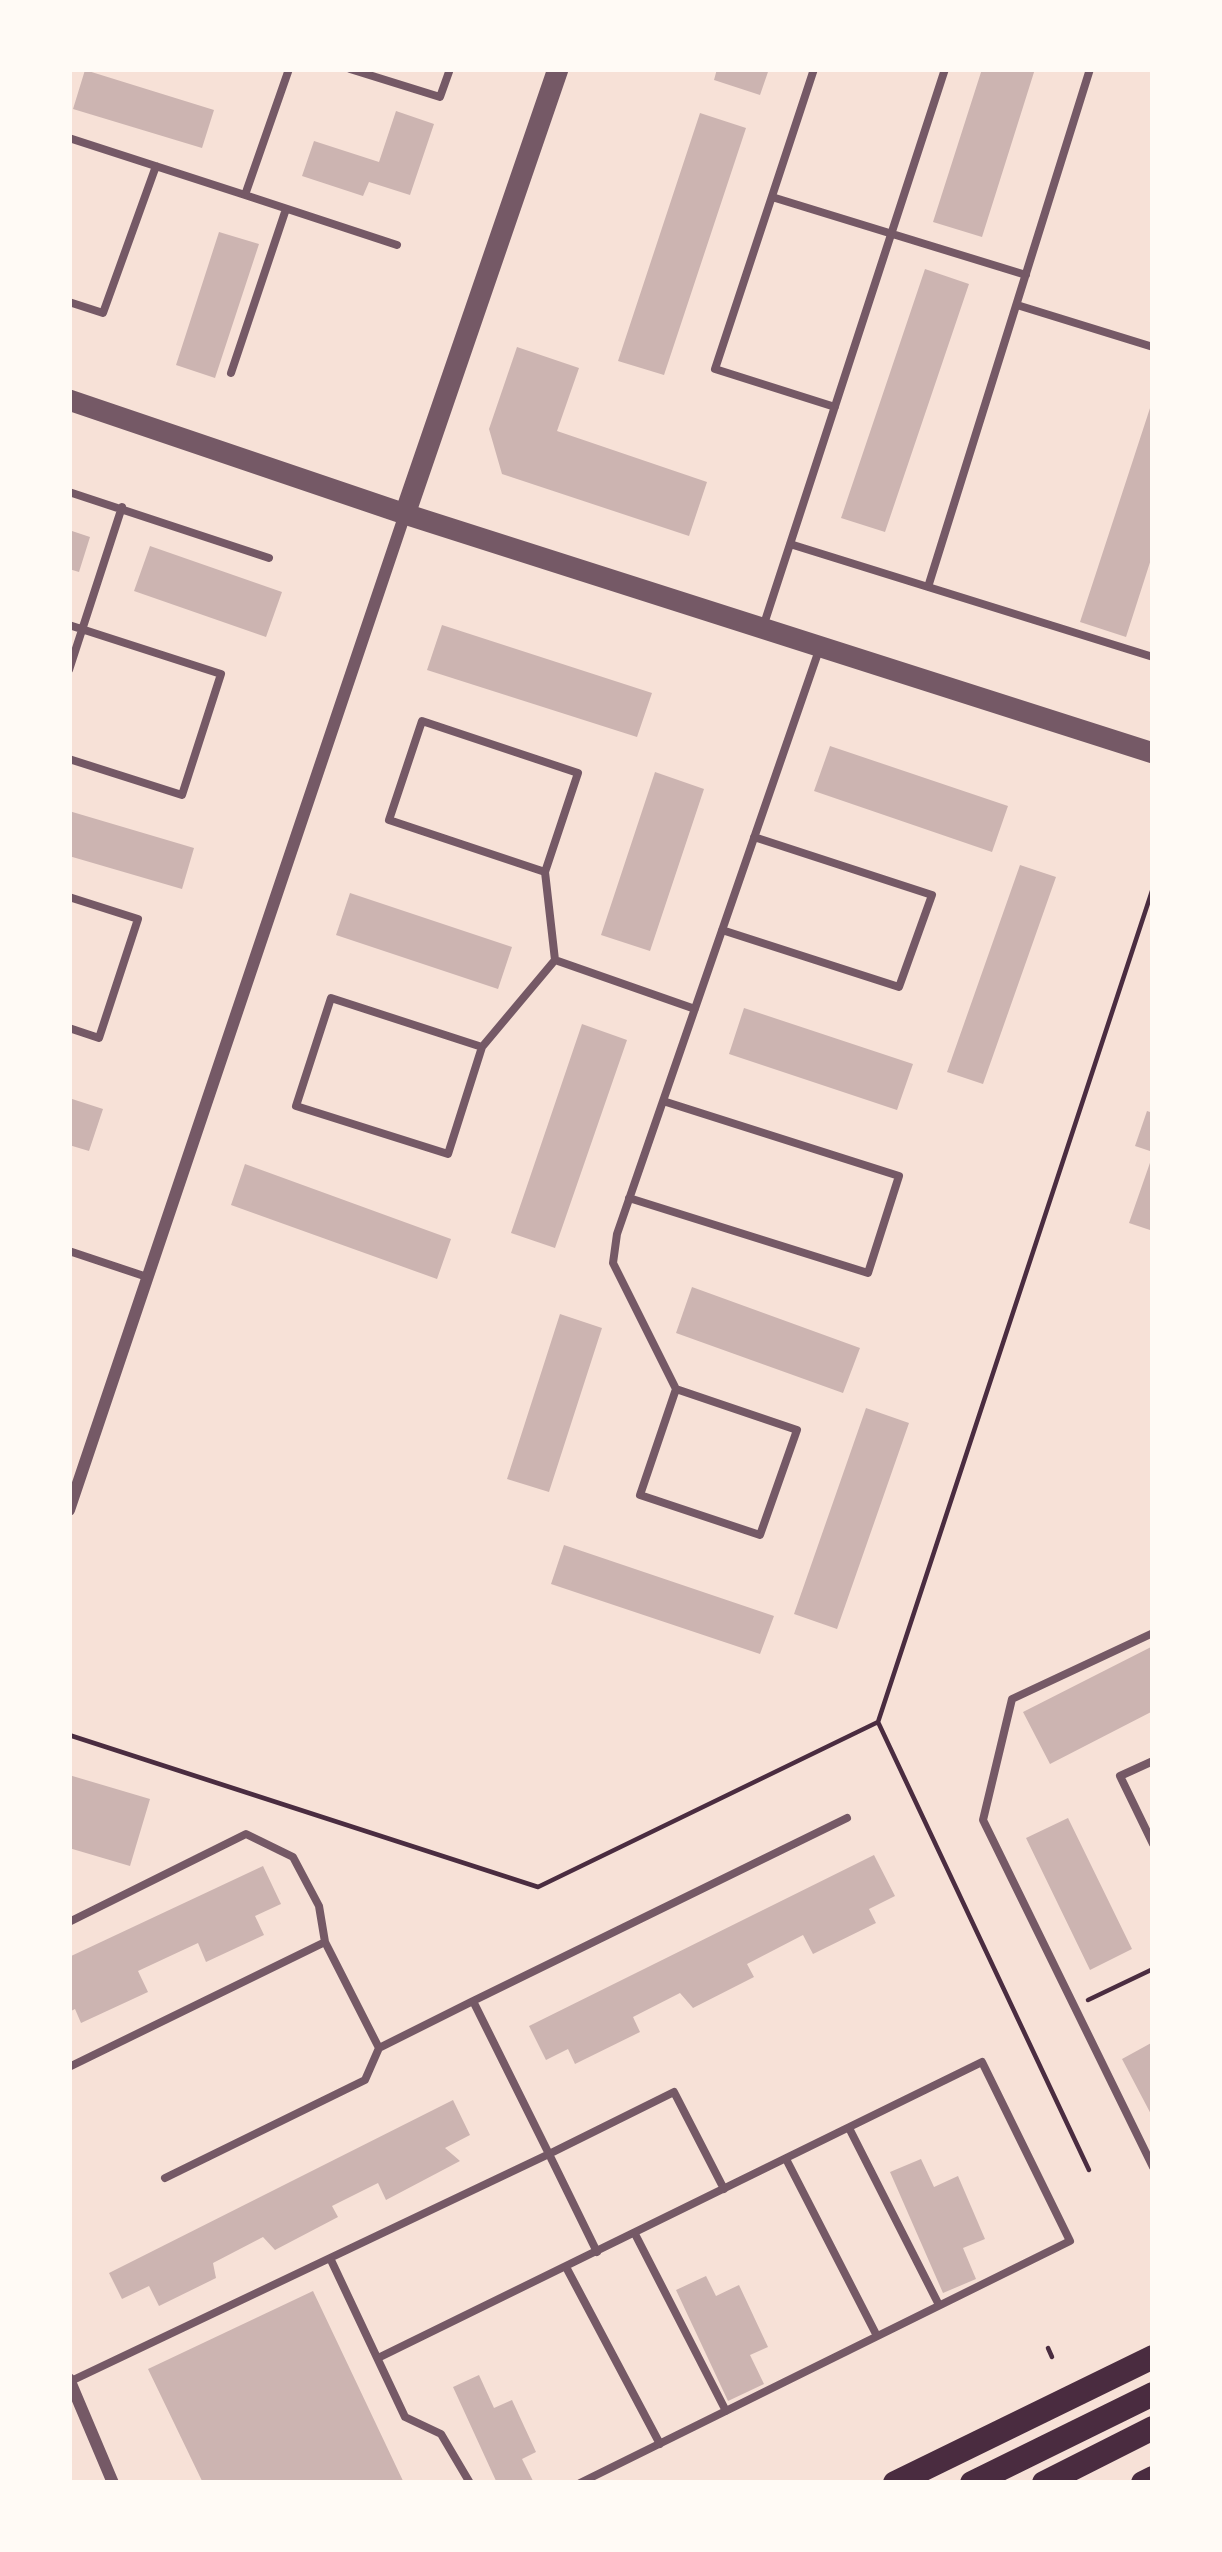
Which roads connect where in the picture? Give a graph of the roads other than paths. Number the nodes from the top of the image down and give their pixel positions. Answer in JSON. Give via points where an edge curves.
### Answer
{"nodes":[{"id":1,"x":289,"y":69,"type":"edge"},
{"id":2,"x":350,"y":69,"type":"edge"},
{"id":3,"x":449,"y":69,"type":"edge"},
{"id":4,"x":558,"y":69,"type":"edge"},
{"id":5,"x":814,"y":69,"type":"edge"},
{"id":6,"x":945,"y":69,"type":"edge"},
{"id":7,"x":1090,"y":69,"type":"edge"},
{"id":8,"x":69,"y":138,"type":"edge"},
{"id":9,"x":156,"y":166,"type":"junction"},
{"id":10,"x":245,"y":195,"type":"junction"},
{"id":11,"x":772,"y":196,"type":"junction"},
{"id":12,"x":286,"y":208,"type":"junction"},
{"id":13,"x":891,"y":234,"type":"junction"},
{"id":14,"x":398,"y":245,"type":"dead end"},
{"id":15,"x":1026,"y":275,"type":"junction"},
{"id":16,"x":69,"y":302,"type":"edge"},
{"id":17,"x":1017,"y":304,"type":"junction"},
{"id":18,"x":1153,"y":347,"type":"edge"},
{"id":19,"x":230,"y":373,"type":"dead end"},
{"id":20,"x":69,"y":400,"type":"edge"},
{"id":21,"x":835,"y":406,"type":"junction"},
{"id":22,"x":69,"y":492,"type":"edge"},
{"id":23,"x":122,"y":507,"type":"junction"},
{"id":24,"x":405,"y":514,"type":"junction"},
{"id":25,"x":790,"y":544,"type":"junction"},
{"id":26,"x":269,"y":558,"type":"dead end"},
{"id":27,"x":928,"y":586,"type":"junction"},
{"id":28,"x":69,"y":625,"type":"edge"},
{"id":29,"x":82,"y":629,"type":"junction"},
{"id":30,"x":763,"y":629,"type":"junction"},
{"id":31,"x":820,"y":647,"type":"junction"},
{"id":32,"x":1153,"y":658,"type":"edge"},
{"id":33,"x":69,"y":670,"type":"edge"},
{"id":34,"x":1153,"y":753,"type":"edge"},
{"id":35,"x":69,"y":759,"type":"edge"},
{"id":36,"x":754,"y":837,"type":"junction"},
{"id":37,"x":545,"y":872,"type":"junction"},
{"id":38,"x":69,"y":897,"type":"edge"},
{"id":39,"x":722,"y":930,"type":"junction"},
{"id":40,"x":555,"y":960,"type":"junction"},
{"id":41,"x":694,"y":1009,"type":"junction"},
{"id":42,"x":69,"y":1028,"type":"edge"},
{"id":43,"x":482,"y":1047,"type":"junction"},
{"id":44,"x":663,"y":1100,"type":"junction"},
{"id":45,"x":629,"y":1198,"type":"junction"},
{"id":46,"x":69,"y":1251,"type":"edge"},
{"id":47,"x":147,"y":1277,"type":"junction"},
{"id":48,"x":676,"y":1389,"type":"junction"},
{"id":49,"x":69,"y":1510,"type":"edge"},
{"id":50,"x":1153,"y":1633,"type":"edge"},
{"id":51,"x":1153,"y":1761,"type":"edge"},
{"id":52,"x":847,"y":1818,"type":"dead end"},
{"id":53,"x":1153,"y":1844,"type":"edge"},
{"id":54,"x":69,"y":1922,"type":"edge"},
{"id":55,"x":325,"y":1942,"type":"junction"},
{"id":56,"x":473,"y":2001,"type":"junction"},
{"id":57,"x":379,"y":2048,"type":"junction"},
{"id":58,"x":69,"y":2066,"type":"edge"},
{"id":59,"x":849,"y":2128,"type":"junction"},
{"id":60,"x":549,"y":2154,"type":"junction"},
{"id":61,"x":786,"y":2158,"type":"junction"},
{"id":62,"x":1153,"y":2167,"type":"edge"},
{"id":63,"x":165,"y":2178,"type":"dead end"},
{"id":64,"x":724,"y":2189,"type":"junction"},
{"id":65,"x":634,"y":2234,"type":"junction"},
{"id":66,"x":597,"y":2252,"type":"junction"},
{"id":67,"x":330,"y":2258,"type":"junction"},
{"id":68,"x":566,"y":2267,"type":"junction"},
{"id":69,"x":939,"y":2305,"type":"junction"},
{"id":70,"x":877,"y":2336,"type":"junction"},
{"id":71,"x":1153,"y":2357,"type":"edge"},
{"id":72,"x":377,"y":2358,"type":"junction"},
{"id":73,"x":69,"y":2380,"type":"edge"},
{"id":74,"x":1153,"y":2394,"type":"edge"},
{"id":75,"x":725,"y":2411,"type":"junction"},
{"id":76,"x":86,"y":2418,"type":"junction"},
{"id":77,"x":69,"y":2425,"type":"edge"},
{"id":78,"x":1153,"y":2428,"type":"edge"},
{"id":79,"x":660,"y":2444,"type":"junction"},
{"id":80,"x":1153,"y":2478,"type":"edge"},
{"id":81,"x":113,"y":2483,"type":"edge"},
{"id":82,"x":470,"y":2483,"type":"edge"},
{"id":83,"x":580,"y":2483,"type":"edge"},
{"id":84,"x":895,"y":2483,"type":"edge"},
{"id":85,"x":972,"y":2483,"type":"edge"},
{"id":86,"x":1044,"y":2483,"type":"edge"},
{"id":87,"x":1143,"y":2483,"type":"edge"}],
"edges":[{"from":1,"to":10,"type":"lane"},
{"from":2,"to":3,"type":"lane","via":[[440,97]]},
{"from":4,"to":24,"type":"street"},
{"from":5,"to":11,"type":"lane"},
{"from":6,"to":13,"type":"lane"},
{"from":7,"to":15,"type":"lane"},
{"from":8,"to":9,"type":"lane"},
{"from":9,"to":10,"type":"lane"},
{"from":9,"to":16,"type":"lane","via":[[103,313]]},
{"from":10,"to":12,"type":"lane"},
{"from":11,"to":13,"type":"lane"},
{"from":11,"to":21,"type":"lane","via":[[715,368]]},
{"from":12,"to":14,"type":"lane"},
{"from":12,"to":19,"type":"lane"},
{"from":13,"to":15,"type":"lane"},
{"from":13,"to":21,"type":"lane"},
{"from":15,"to":17,"type":"lane"},
{"from":17,"to":18,"type":"lane"},
{"from":17,"to":27,"type":"lane"},
{"from":20,"to":24,"type":"street"},
{"from":21,"to":25,"type":"lane"},
{"from":22,"to":23,"type":"lane"},
{"from":23,"to":26,"type":"lane"},
{"from":23,"to":29,"type":"lane"},
{"from":24,"to":30,"type":"street"},
{"from":24,"to":47,"type":"street"},
{"from":25,"to":27,"type":"lane"},
{"from":25,"to":30,"type":"lane"},
{"from":27,"to":32,"type":"lane"},
{"from":28,"to":29,"type":"lane"},
{"from":29,"to":33,"type":"lane"},
{"from":29,"to":35,"type":"lane","via":[[221,674],[182,795]]},
{"from":30,"to":31,"type":"street"},
{"from":31,"to":34,"type":"street"},
{"from":31,"to":36,"type":"lane"},
{"from":36,"to":39,"type":"lane"},
{"from":36,"to":39,"type":"lane","via":[[932,895],[899,987]]},
{"from":37,"to":37,"type":"lane","via":[[389,820],[422,721],[578,773]]},
{"from":37,"to":40,"type":"lane"},
{"from":38,"to":42,"type":"lane","via":[[138,919],[99,1038]]},
{"from":39,"to":41,"type":"lane"},
{"from":40,"to":41,"type":"lane"},
{"from":40,"to":43,"type":"lane"},
{"from":41,"to":44,"type":"lane"},
{"from":43,"to":43,"type":"lane","via":[[331,998],[296,1106],[448,1154]]},
{"from":44,"to":45,"type":"lane"},
{"from":44,"to":45,"type":"lane","via":[[899,1176],[868,1273]]},
{"from":45,"to":48,"type":"lane","via":[[614,1263]]},
{"from":46,"to":47,"type":"lane"},
{"from":47,"to":49,"type":"street"},
{"from":48,"to":48,"type":"lane","via":[[640,1495],[760,1535],[796,1430]]},
{"from":50,"to":62,"type":"lane","via":[[1012,1699],[983,1820]]},
{"from":51,"to":53,"type":"lane","via":[[1120,1776]]},
{"from":52,"to":56,"type":"lane"},
{"from":54,"to":55,"type":"lane","via":[[247,1834],[293,1857],[319,1906]]},
{"from":55,"to":57,"type":"lane"},
{"from":55,"to":58,"type":"lane"},
{"from":56,"to":57,"type":"lane"},
{"from":56,"to":60,"type":"lane"},
{"from":57,"to":63,"type":"lane","via":[[365,2080]]},
{"from":59,"to":61,"type":"lane"},
{"from":59,"to":69,"type":"lane"},
{"from":59,"to":69,"type":"lane","via":[[982,2062],[1070,2241]]},
{"from":60,"to":64,"type":"lane","via":[[674,2092]]},
{"from":60,"to":66,"type":"lane"},
{"from":60,"to":67,"type":"lane"},
{"from":61,"to":64,"type":"lane"},
{"from":61,"to":70,"type":"lane"},
{"from":64,"to":65,"type":"lane"},
{"from":65,"to":66,"type":"lane"},
{"from":65,"to":75,"type":"lane"},
{"from":66,"to":68,"type":"lane"},
{"from":67,"to":72,"type":"lane"},
{"from":67,"to":73,"type":"lane"},
{"from":68,"to":72,"type":"lane"},
{"from":68,"to":79,"type":"lane"},
{"from":69,"to":70,"type":"lane"},
{"from":70,"to":75,"type":"lane"},
{"from":71,"to":84,"type":"main road"},
{"from":72,"to":82,"type":"lane","via":[[405,2417],[441,2434]]},
{"from":73,"to":76,"type":"street"},
{"from":74,"to":85,"type":"main road"},
{"from":75,"to":79,"type":"lane"},
{"from":76,"to":77,"type":"street"},
{"from":76,"to":81,"type":"street"},
{"from":78,"to":86,"type":"main road"},
{"from":79,"to":83,"type":"lane"},
{"from":80,"to":87,"type":"main road"}]}
